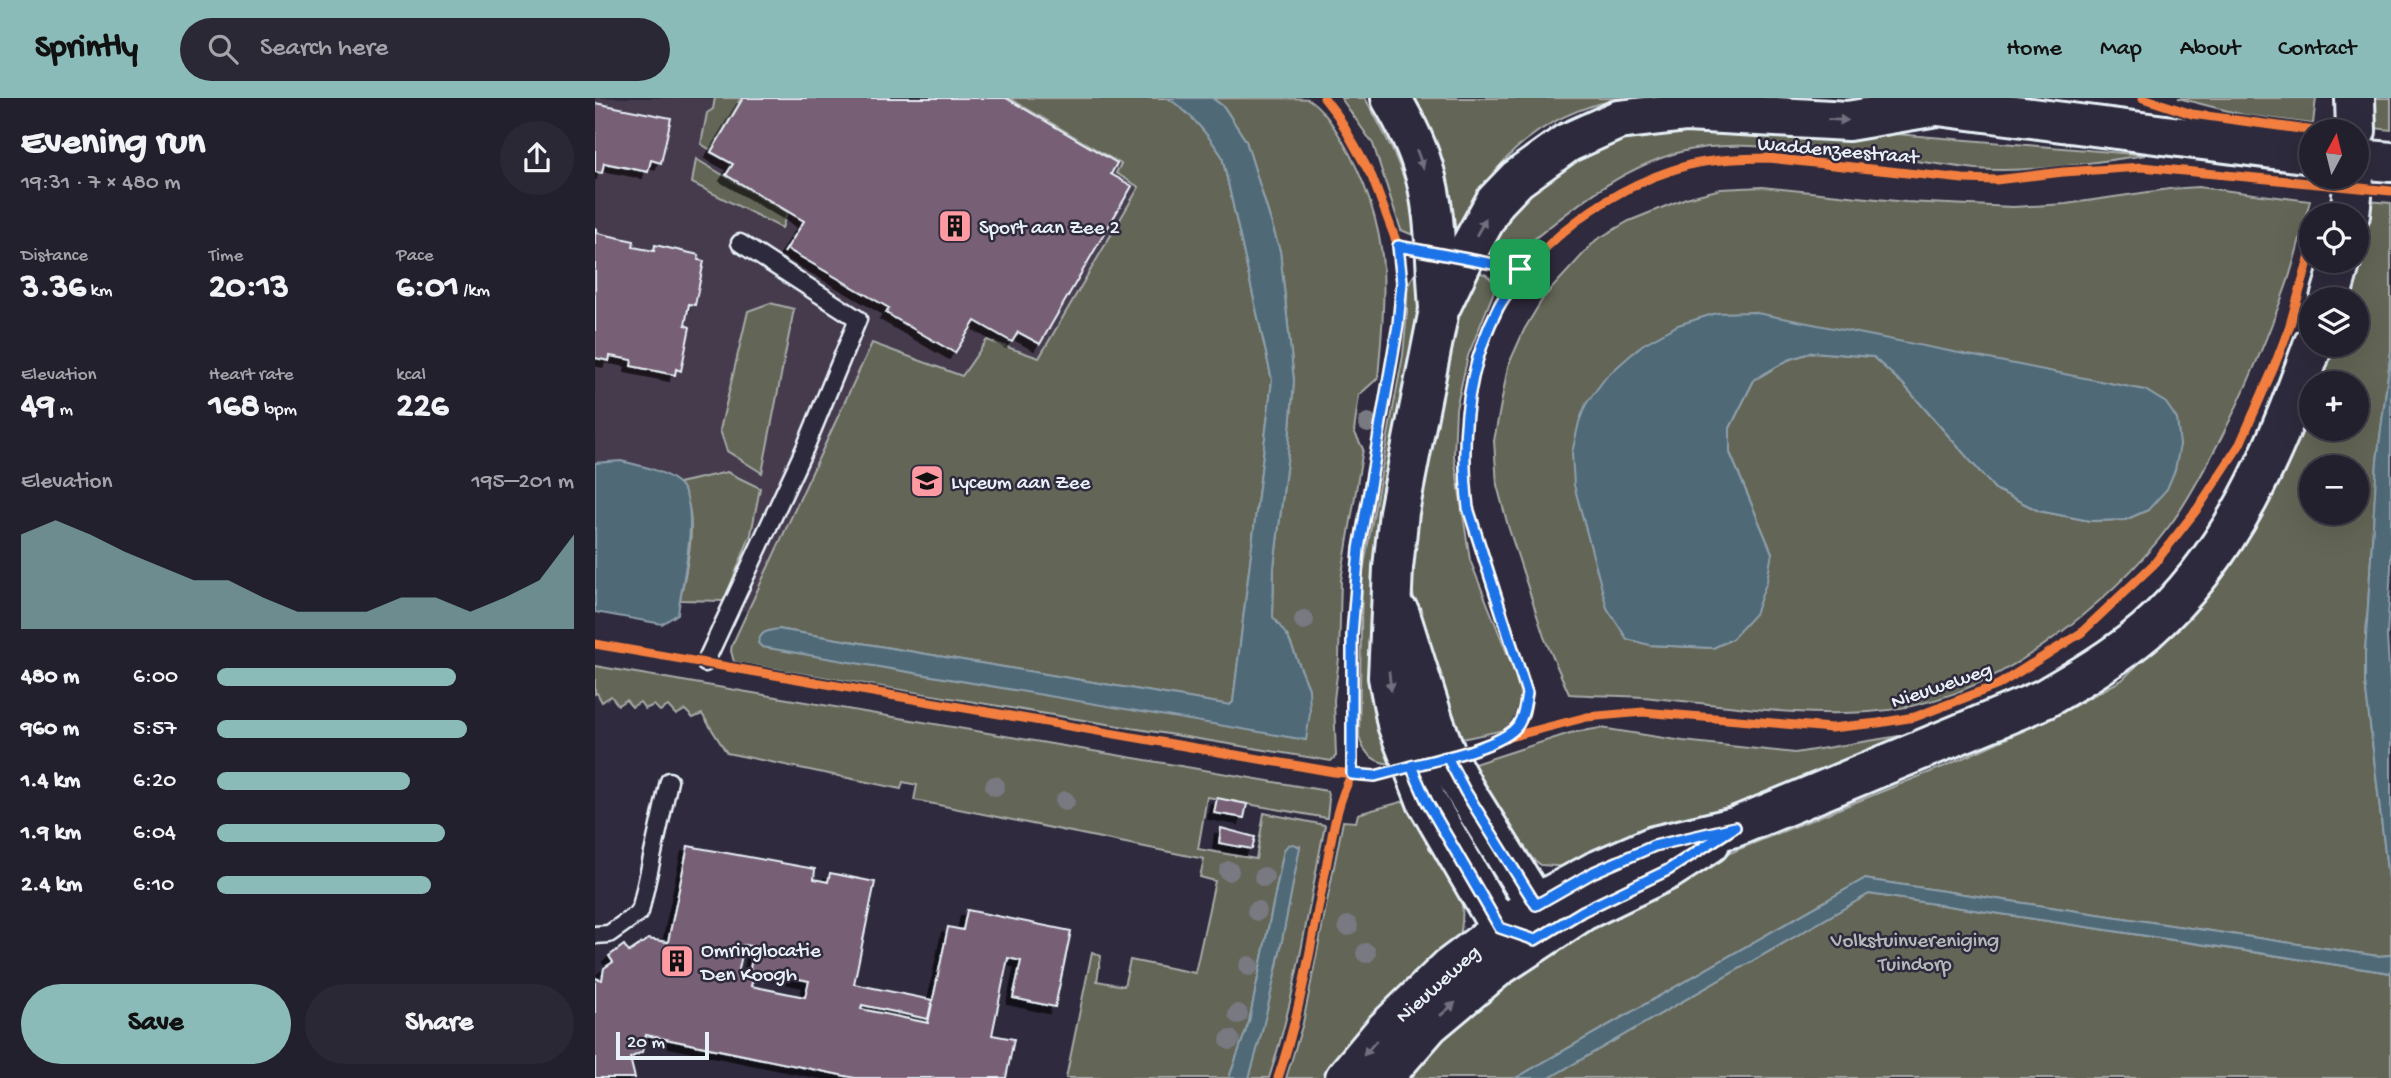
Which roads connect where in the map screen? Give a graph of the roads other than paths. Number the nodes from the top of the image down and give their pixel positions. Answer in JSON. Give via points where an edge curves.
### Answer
{"nodes":[{"id":1,"x":1391,"y":98,"type":"edge"},
{"id":2,"x":1884,"y":98,"type":"edge"},
{"id":3,"x":2355,"y":98,"type":"edge"},
{"id":4,"x":1931,"y":107,"type":"junction"},
{"id":5,"x":2356,"y":119,"type":"edge"},
{"id":6,"x":2299,"y":152,"type":"edge"},
{"id":7,"x":2369,"y":160,"type":"edge"},
{"id":8,"x":2391,"y":162,"type":"edge"},
{"id":9,"x":740,"y":243,"type":"dead end"},
{"id":10,"x":1439,"y":310,"type":"junction"},
{"id":11,"x":2308,"y":357,"type":"edge"},
{"id":12,"x":705,"y":663,"type":"dead end"},
{"id":13,"x":669,"y":781,"type":"dead end"},
{"id":14,"x":1524,"y":925,"type":"junction"},
{"id":15,"x":595,"y":935,"type":"edge"},
{"id":16,"x":1345,"y":1078,"type":"edge"},
{"id":17,"x":1383,"y":1078,"type":"edge"}],
"edges":[{"from":1,"to":10,"type":"main road","one_way":true,"via":[[1424,168]]},
{"from":2,"to":4,"type":"main road"},
{"from":3,"to":5,"type":"main road"},
{"from":4,"to":6,"type":"main road"},
{"from":10,"to":4,"type":"main road","one_way":true,"via":[[1495,202],[1550,153],[1590,131],[1618,120],[1687,112],[1848,121]]},
{"from":7,"to":8,"type":"main road"},
{"from":9,"to":12,"type":"lane","via":[[858,319],[805,448]]},
{"from":10,"to":14,"type":"main road","via":[[1399,512],[1388,677],[1397,723],[1427,802]]},
{"from":11,"to":14,"type":"main road","name":"Nieuweweg","via":[[2267,464],[2208,565],[2146,630],[2091,672],[2044,699],[1735,827],[1668,870],[1583,911]]},
{"from":13,"to":15,"type":"lane","via":[[640,912],[609,934]]},
{"from":14,"to":16,"type":"main road","name":"Nieuweweg","one_way":true,"via":[[1449,968],[1385,1030]]},
{"from":17,"to":14,"type":"main road","name":"Nieuweweg","one_way":true,"via":[[1429,1025],[1498,967]]}]}
